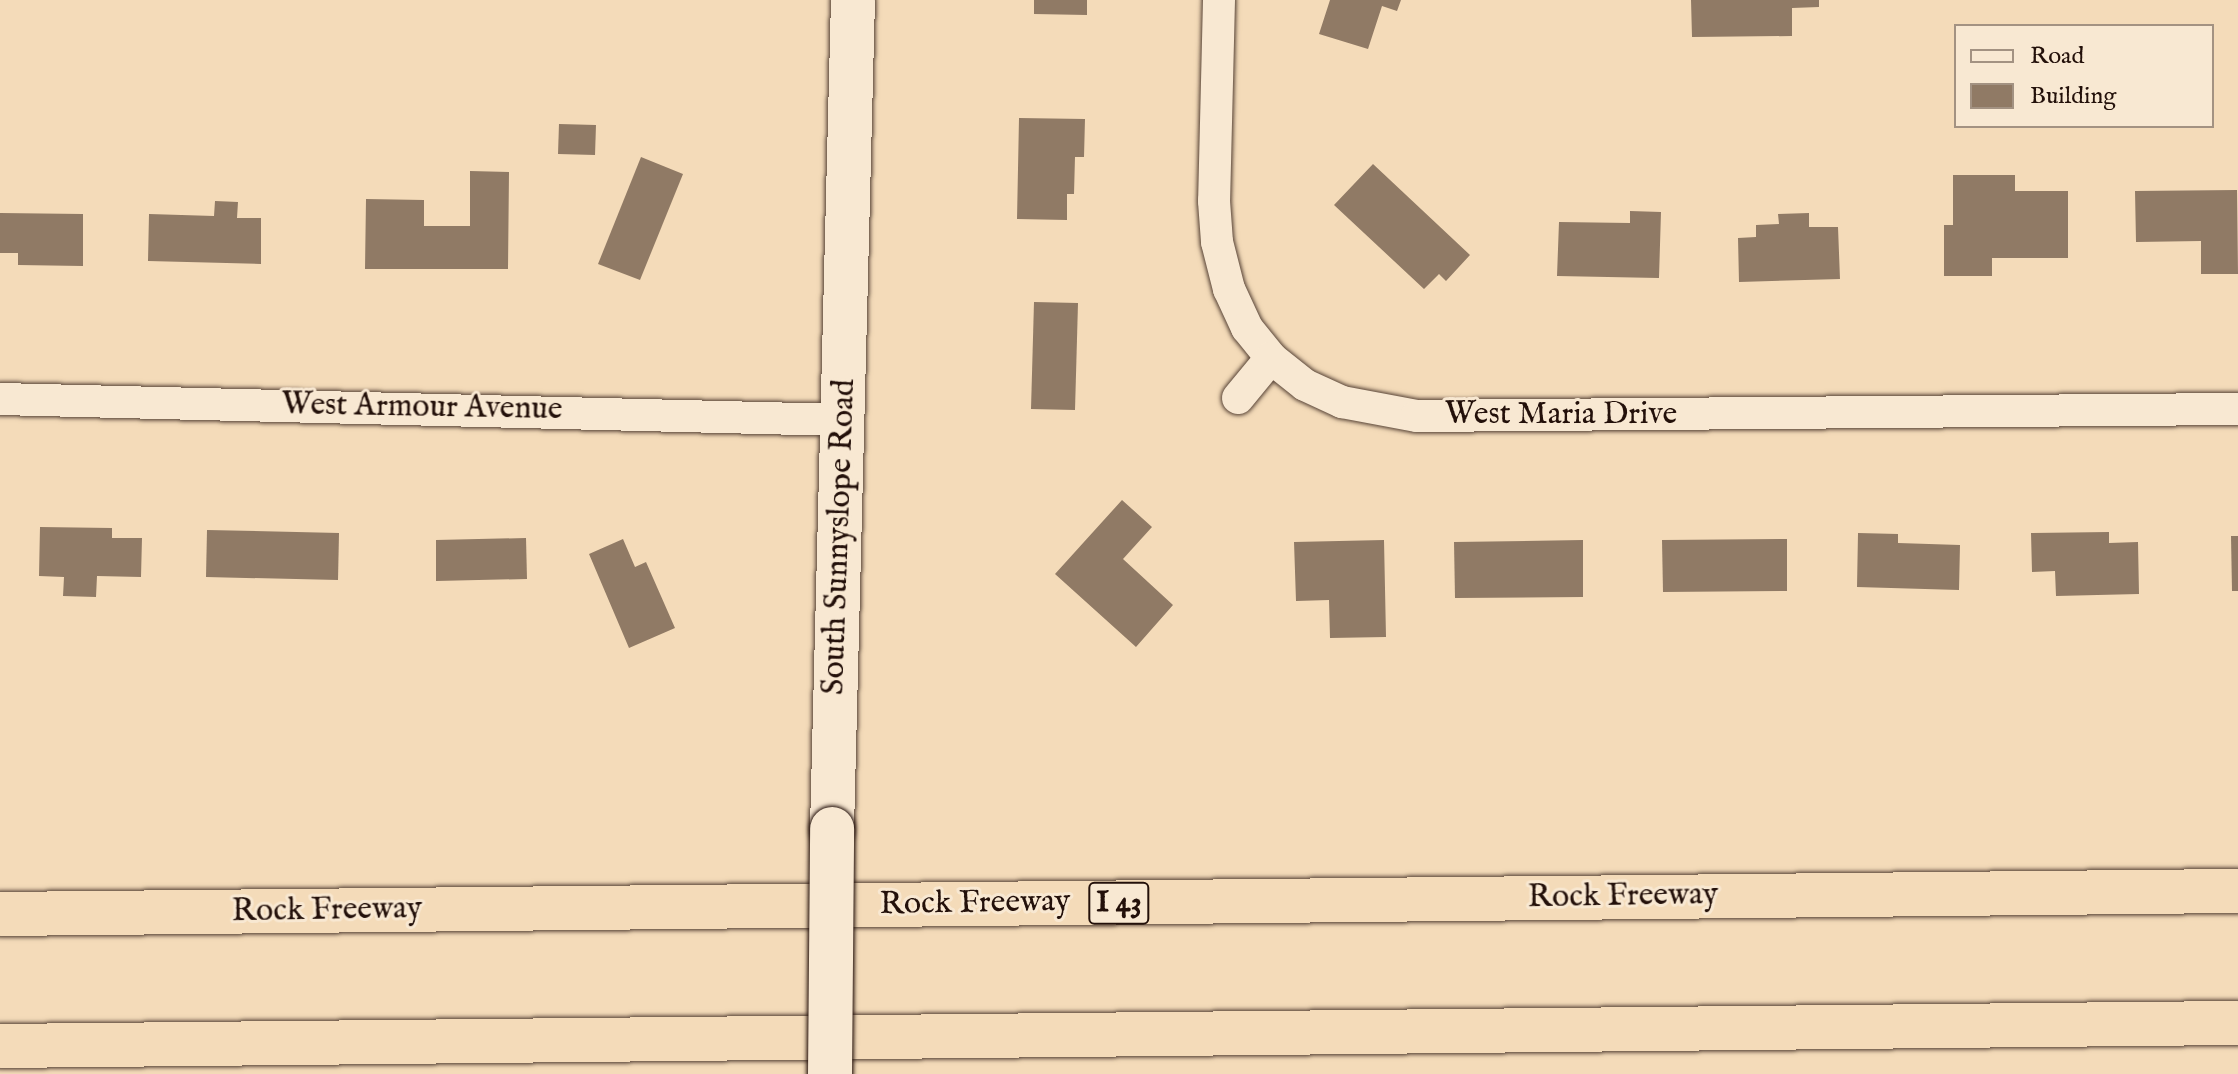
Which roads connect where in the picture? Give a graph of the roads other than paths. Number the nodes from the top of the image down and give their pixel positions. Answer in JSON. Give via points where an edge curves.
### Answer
{"nodes":[{"id":1,"x":853,"y":0,"type":"edge"},
{"id":2,"x":1219,"y":0,"type":"edge"},
{"id":3,"x":1271,"y":358,"type":"junction"},
{"id":4,"x":1238,"y":398,"type":"dead end"},
{"id":5,"x":0,"y":399,"type":"edge"},
{"id":6,"x":2238,"y":409,"type":"edge"},
{"id":7,"x":843,"y":420,"type":"junction"},
{"id":8,"x":2238,"y":891,"type":"edge"},
{"id":9,"x":0,"y":914,"type":"edge"},
{"id":10,"x":2238,"y":1023,"type":"edge"},
{"id":11,"x":0,"y":1046,"type":"edge"},
{"id":12,"x":830,"y":1074,"type":"edge"}],
"edges":[{"from":1,"to":7,"type":"street","name":"South Sunnyslope Road"},
{"from":2,"to":3,"type":"street","name":"West Maria Drive","via":[[1217,242],[1229,289],[1247,328]]},
{"from":3,"to":4,"type":"street"},
{"from":3,"to":6,"type":"street","name":"West Maria Drive","via":[[1305,385],[1342,402],[1417,416]]},
{"from":5,"to":7,"type":"street","name":"West Armour Avenue"},
{"from":7,"to":12,"type":"street","name":"South Sunnyslope Road","bridge":true},
{"from":8,"to":9,"type":"highway","name":"Rock Freeway","number":"I 43"},
{"from":10,"to":11,"type":"highway"}]}
